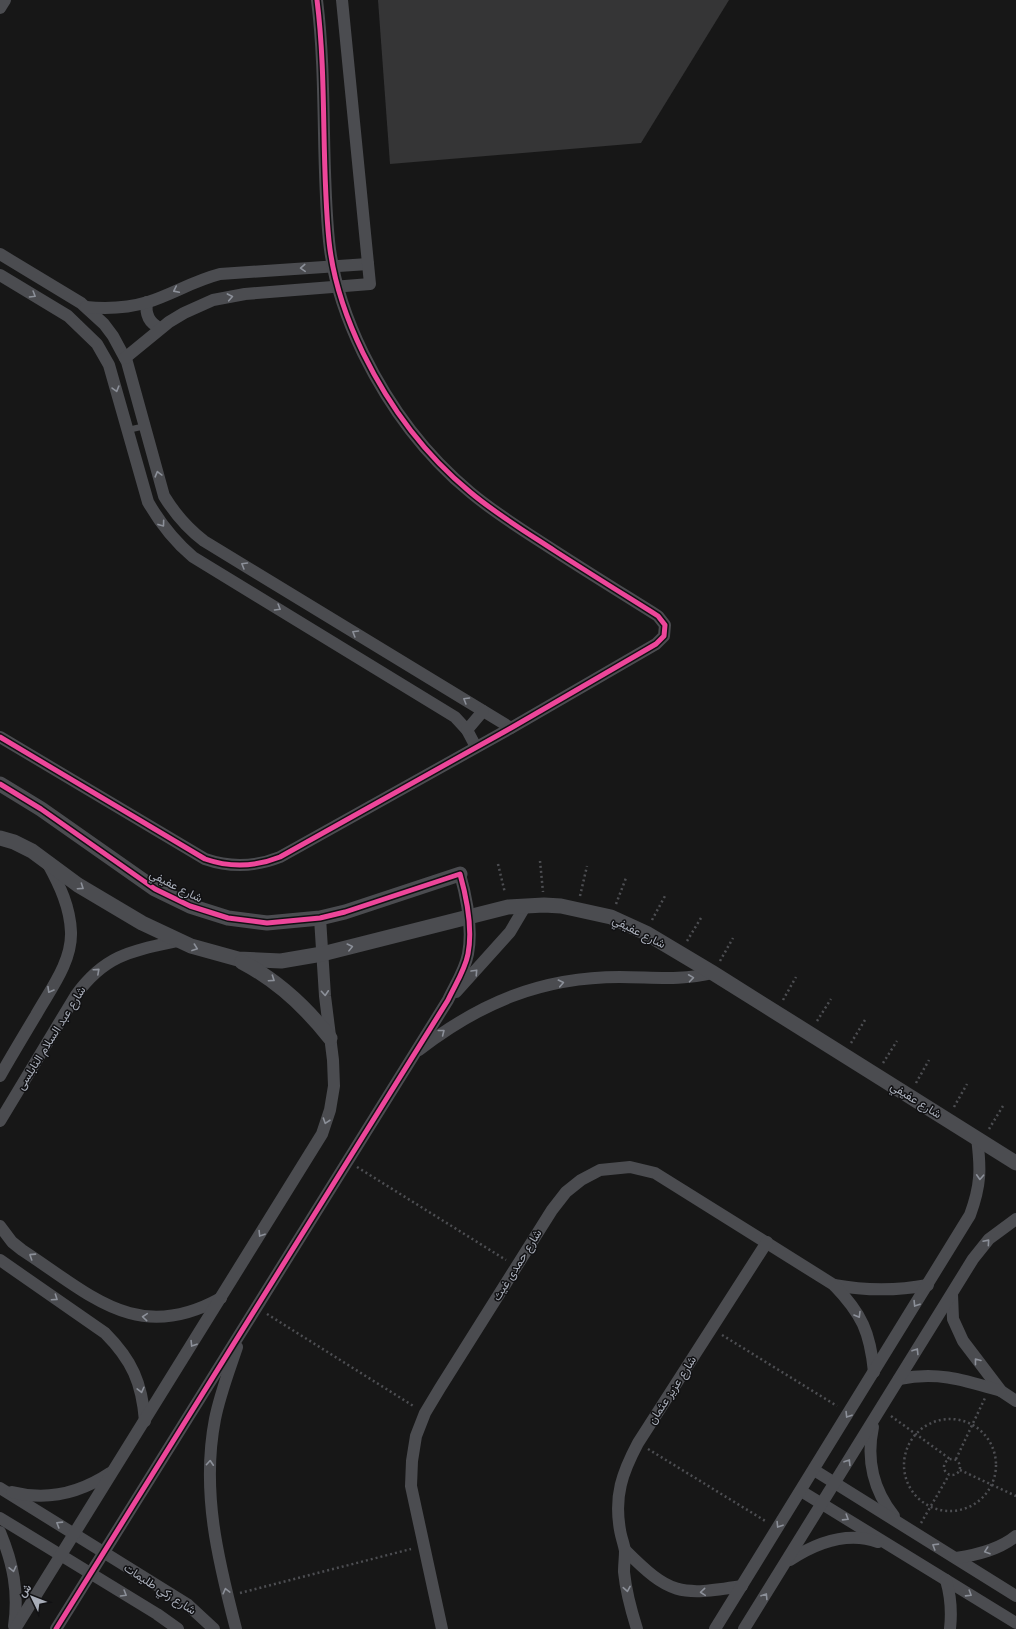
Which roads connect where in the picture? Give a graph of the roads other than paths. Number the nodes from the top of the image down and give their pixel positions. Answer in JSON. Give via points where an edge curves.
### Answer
{"nodes":[{"id":1,"x":5,"y":0,"type":"edge"},
{"id":2,"x":317,"y":0,"type":"edge"},
{"id":3,"x":342,"y":0,"type":"edge"},
{"id":4,"x":0,"y":8,"type":"edge"},
{"id":5,"x":0,"y":254,"type":"edge"},
{"id":6,"x":368,"y":264,"type":"junction"},
{"id":7,"x":333,"y":266,"type":"junction"},
{"id":8,"x":0,"y":275,"type":"edge"},
{"id":9,"x":338,"y":287,"type":"junction"},
{"id":10,"x":147,"y":302,"type":"junction"},
{"id":11,"x":86,"y":308,"type":"junction"},
{"id":12,"x":160,"y":328,"type":"junction"},
{"id":13,"x":125,"y":358,"type":"junction"},
{"id":14,"x":145,"y":426,"type":"junction"},
{"id":15,"x":128,"y":430,"type":"junction"},
{"id":16,"x":204,"y":541,"type":"junction"},
{"id":17,"x":193,"y":556,"type":"junction"},
{"id":18,"x":483,"y":711,"type":"junction"},
{"id":19,"x":511,"y":728,"type":"junction"},
{"id":20,"x":467,"y":730,"type":"junction"},
{"id":21,"x":0,"y":737,"type":"edge"},
{"id":22,"x":476,"y":747,"type":"junction"},
{"id":23,"x":0,"y":784,"type":"edge"},
{"id":24,"x":0,"y":838,"type":"edge"},
{"id":25,"x":48,"y":862,"type":"junction"},
{"id":26,"x":460,"y":874,"type":"joint"},
{"id":27,"x":526,"y":905,"type":"junction"},
{"id":28,"x":468,"y":916,"type":"junction"},
{"id":29,"x":320,"y":918,"type":"junction"},
{"id":30,"x":178,"y":941,"type":"junction"},
{"id":31,"x":322,"y":954,"type":"junction"},
{"id":32,"x":238,"y":959,"type":"junction"},
{"id":33,"x":713,"y":973,"type":"junction"},
{"id":34,"x":448,"y":1000,"type":"junction"},
{"id":35,"x":330,"y":1038,"type":"junction"},
{"id":36,"x":411,"y":1056,"type":"junction"},
{"id":37,"x":0,"y":1076,"type":"edge"},
{"id":38,"x":0,"y":1121,"type":"edge"},
{"id":39,"x":979,"y":1140,"type":"junction"},
{"id":40,"x":1016,"y":1163,"type":"edge"},
{"id":41,"x":1016,"y":1219,"type":"edge"},
{"id":42,"x":0,"y":1226,"type":"edge"},
{"id":43,"x":767,"y":1242,"type":"junction"},
{"id":44,"x":0,"y":1260,"type":"edge"},
{"id":45,"x":834,"y":1285,"type":"junction"},
{"id":46,"x":928,"y":1285,"type":"junction"},
{"id":47,"x":952,"y":1294,"type":"junction"},
{"id":48,"x":222,"y":1297,"type":"junction"},
{"id":49,"x":244,"y":1327,"type":"junction"},
{"id":50,"x":874,"y":1372,"type":"junction"},
{"id":51,"x":899,"y":1379,"type":"junction"},
{"id":52,"x":995,"y":1389,"type":"junction"},
{"id":53,"x":1016,"y":1402,"type":"edge"},
{"id":54,"x":878,"y":1413,"type":"junction"},
{"id":55,"x":144,"y":1421,"type":"junction"},
{"id":56,"x":114,"y":1470,"type":"junction"},
{"id":57,"x":814,"y":1470,"type":"junction"},
{"id":58,"x":835,"y":1483,"type":"junction"},
{"id":59,"x":1,"y":1489,"type":"edge"},
{"id":60,"x":801,"y":1491,"type":"junction"},
{"id":61,"x":822,"y":1504,"type":"junction"},
{"id":62,"x":0,"y":1518,"type":"edge"},
{"id":63,"x":900,"y":1524,"type":"junction"},
{"id":64,"x":0,"y":1532,"type":"edge"},
{"id":65,"x":74,"y":1534,"type":"junction"},
{"id":66,"x":1016,"y":1536,"type":"edge"},
{"id":67,"x":891,"y":1546,"type":"junction"},
{"id":68,"x":625,"y":1550,"type":"junction"},
{"id":69,"x":104,"y":1552,"type":"junction"},
{"id":70,"x":61,"y":1555,"type":"junction"},
{"id":71,"x":956,"y":1558,"type":"junction"},
{"id":72,"x":786,"y":1563,"type":"junction"},
{"id":73,"x":90,"y":1574,"type":"junction"},
{"id":74,"x":946,"y":1580,"type":"junction"},
{"id":75,"x":742,"y":1586,"type":"junction"},
{"id":76,"x":1016,"y":1596,"type":"edge"},
{"id":77,"x":1016,"y":1623,"type":"edge"},
{"id":78,"x":14,"y":1629,"type":"edge"},
{"id":79,"x":56,"y":1629,"type":"edge"},
{"id":80,"x":178,"y":1629,"type":"edge"},
{"id":81,"x":214,"y":1629,"type":"edge"},
{"id":82,"x":236,"y":1629,"type":"edge"},
{"id":83,"x":442,"y":1629,"type":"edge"},
{"id":84,"x":636,"y":1629,"type":"edge"},
{"id":85,"x":715,"y":1629,"type":"edge"},
{"id":86,"x":744,"y":1629,"type":"edge"},
{"id":87,"x":950,"y":1629,"type":"edge"}],
"edges":[{"from":1,"to":4,"type":"street"},
{"from":2,"to":7,"type":"street","via":[[329,240]]},
{"from":3,"to":6,"type":"street"},
{"from":5,"to":11,"type":"street"},
{"from":6,"to":7,"type":"street"},
{"from":6,"to":9,"type":"street","via":[[370,284]]},
{"from":7,"to":9,"type":"street"},
{"from":7,"to":10,"type":"street","one_way":true,"via":[[220,274]]},
{"from":8,"to":15,"type":"street","one_way":true,"via":[[68,316],[97,344],[110,365]]},
{"from":12,"to":9,"type":"street","one_way":true,"via":[[198,306],[229,296]]},
{"from":9,"to":19,"type":"street","via":[[357,341],[384,393],[431,455],[489,507],[658,616],[665,625],[664,636],[656,644]]},
{"from":10,"to":11,"type":"street","via":[[118,308]]},
{"from":10,"to":12,"type":"street","via":[[148,318]]},
{"from":11,"to":13,"type":"street","via":[[104,324]]},
{"from":12,"to":13,"type":"street"},
{"from":13,"to":14,"type":"street"},
{"from":14,"to":15,"type":"lane"},
{"from":16,"to":14,"type":"street","one_way":true,"via":[[183,523],[164,496]]},
{"from":15,"to":17,"type":"street","one_way":true,"via":[[148,502],[166,531]]},
{"from":16,"to":17,"type":"street"},
{"from":18,"to":16,"type":"street","one_way":true},
{"from":17,"to":20,"type":"street","one_way":true,"via":[[448,713]]},
{"from":18,"to":19,"type":"street"},
{"from":18,"to":20,"type":"street"},
{"from":19,"to":22,"type":"street"},
{"from":20,"to":22,"type":"street"},
{"from":21,"to":22,"type":"street","via":[[205,859],[242,866],[255,865],[280,857]]},
{"from":23,"to":29,"type":"street","name":"شارع عفيفي","via":[[155,889],[190,906],[228,918],[267,922]]},
{"from":24,"to":25,"type":"street","name":"شارع عفيفي","via":[[32,851]]},
{"from":25,"to":30,"type":"street","name":"شارع عفيفي","one_way":true,"via":[[109,905]]},
{"from":25,"to":37,"type":"street","name":"شارع عبد السلام النابلسى","one_way":true,"via":[[62,890],[69,912],[71,934],[68,955]]},
{"from":26,"to":28,"type":"street"},
{"from":26,"to":29,"type":"street","name":"شارع عفيفي"},
{"from":27,"to":28,"type":"street","name":"شارع عفيفي"},
{"from":27,"to":33,"type":"street","name":"شارع عفيفي","via":[[578,908],[611,917],[646,933]]},
{"from":34,"to":27,"type":"street","one_way":true,"via":[[510,932]]},
{"from":31,"to":28,"type":"street","name":"شارع عفيفي","one_way":true},
{"from":28,"to":34,"type":"street","via":[[468,955]]},
{"from":29,"to":31,"type":"street"},
{"from":30,"to":32,"type":"street","name":"شارع عفيفي","one_way":true,"via":[[206,952]]},
{"from":38,"to":30,"type":"street","name":"شارع عبد السلام النابلسى","one_way":true,"via":[[88,979],[103,965],[121,955]]},
{"from":31,"to":32,"type":"street","name":"شارع عفيفي","via":[[281,961]]},
{"from":31,"to":35,"type":"street","one_way":true},
{"from":32,"to":35,"type":"street","one_way":true,"via":[[293,996]]},
{"from":36,"to":33,"type":"street","one_way":true,"via":[[454,1024],[487,1006],[530,989],[574,980],[619,977],[674,979]]},
{"from":33,"to":39,"type":"street","name":"شارع عفيفي"},
{"from":34,"to":36,"type":"street"},
{"from":35,"to":48,"type":"street","one_way":true,"via":[[334,1086],[322,1134]]},
{"from":36,"to":49,"type":"street"},
{"from":39,"to":40,"type":"street","name":"شارع عفيفي"},
{"from":39,"to":46,"type":"street","one_way":true,"via":[[980,1179],[977,1197],[967,1221]]},
{"from":47,"to":41,"type":"street","one_way":true,"via":[[989,1239]]},
{"from":48,"to":42,"type":"street","one_way":true,"via":[[189,1313],[161,1318],[119,1311],[22,1250]]},
{"from":43,"to":45,"type":"street","name":"شارع حمدى غيث"},
{"from":43,"to":68,"type":"street","name":"شارع عزيز عثمان","via":[[625,1467],[619,1488],[617,1510]]},
{"from":43,"to":83,"type":"street","name":"شارع حمدى غيث","via":[[655,1173],[630,1167],[600,1170],[566,1192],[516,1266],[425,1413],[416,1436],[411,1486]]},
{"from":44,"to":55,"type":"street","one_way":true,"via":[[105,1332],[119,1347],[139,1382]]},
{"from":45,"to":46,"type":"street","name":"شارع حمدى غيث","via":[[881,1291],[905,1290]]},
{"from":45,"to":50,"type":"street","name":"شارع حمدى غيث","one_way":true,"via":[[851,1303],[864,1324],[872,1348]]},
{"from":46,"to":50,"type":"street","one_way":true},
{"from":51,"to":47,"type":"street","one_way":true},
{"from":52,"to":47,"type":"street","one_way":true,"via":[[957,1330],[953,1319]]},
{"from":48,"to":55,"type":"street","one_way":true},
{"from":49,"to":69,"type":"street"},
{"from":82,"to":49,"type":"street","one_way":true,"via":[[213,1531],[210,1474],[215,1419]]},
{"from":50,"to":57,"type":"street","one_way":true},
{"from":51,"to":52,"type":"street","via":[[921,1375],[949,1376]]},
{"from":51,"to":54,"type":"street"},
{"from":52,"to":53,"type":"street"},
{"from":58,"to":54,"type":"street","one_way":true},
{"from":54,"to":63,"type":"street","via":[[870,1440],[870,1463],[876,1485],[886,1506]]},
{"from":55,"to":56,"type":"street"},
{"from":56,"to":59,"type":"street","via":[[94,1483],[72,1492],[48,1496],[25,1495]]},
{"from":56,"to":65,"type":"street"},
{"from":57,"to":58,"type":"street"},
{"from":57,"to":60,"type":"street"},
{"from":58,"to":61,"type":"street"},
{"from":58,"to":63,"type":"street"},
{"from":65,"to":59,"type":"street","name":"شارع زكي طليمات","one_way":true},
{"from":60,"to":61,"type":"street"},
{"from":60,"to":75,"type":"street","one_way":true},
{"from":61,"to":67,"type":"street","one_way":true},
{"from":61,"to":72,"type":"street"},
{"from":62,"to":70,"type":"street","name":"شارع زكي طليمات"},
{"from":71,"to":63,"type":"street","one_way":true},
{"from":64,"to":78,"type":"street","one_way":true,"via":[[10,1556],[15,1581],[17,1606]]},
{"from":65,"to":69,"type":"street","name":"شارع زكي طليمات"},
{"from":65,"to":70,"type":"street"},
{"from":66,"to":71,"type":"street","one_way":true,"via":[[976,1555]]},
{"from":67,"to":72,"type":"street","via":[[870,1539],[826,1541],[805,1550]]},
{"from":67,"to":74,"type":"street"},
{"from":75,"to":68,"type":"street","one_way":true,"via":[[696,1592],[678,1590],[657,1580]]},
{"from":68,"to":84,"type":"street","name":"شارع عزيز عثمان","one_way":true,"via":[[624,1571]]},
{"from":69,"to":73,"type":"street"},
{"from":69,"to":81,"type":"street","name":"شارع زكي طليمات","via":[[187,1604]]},
{"from":70,"to":73,"type":"street","name":"شارع زكي طليمات"},
{"from":70,"to":78,"type":"street"},
{"from":71,"to":76,"type":"street"},
{"from":86,"to":72,"type":"street","one_way":true},
{"from":73,"to":79,"type":"street"},
{"from":73,"to":80,"type":"street","name":"شارع زكي طليمات","one_way":true},
{"from":74,"to":77,"type":"street","one_way":true},
{"from":74,"to":87,"type":"street","via":[[951,1596]]},
{"from":75,"to":85,"type":"street"}]}
